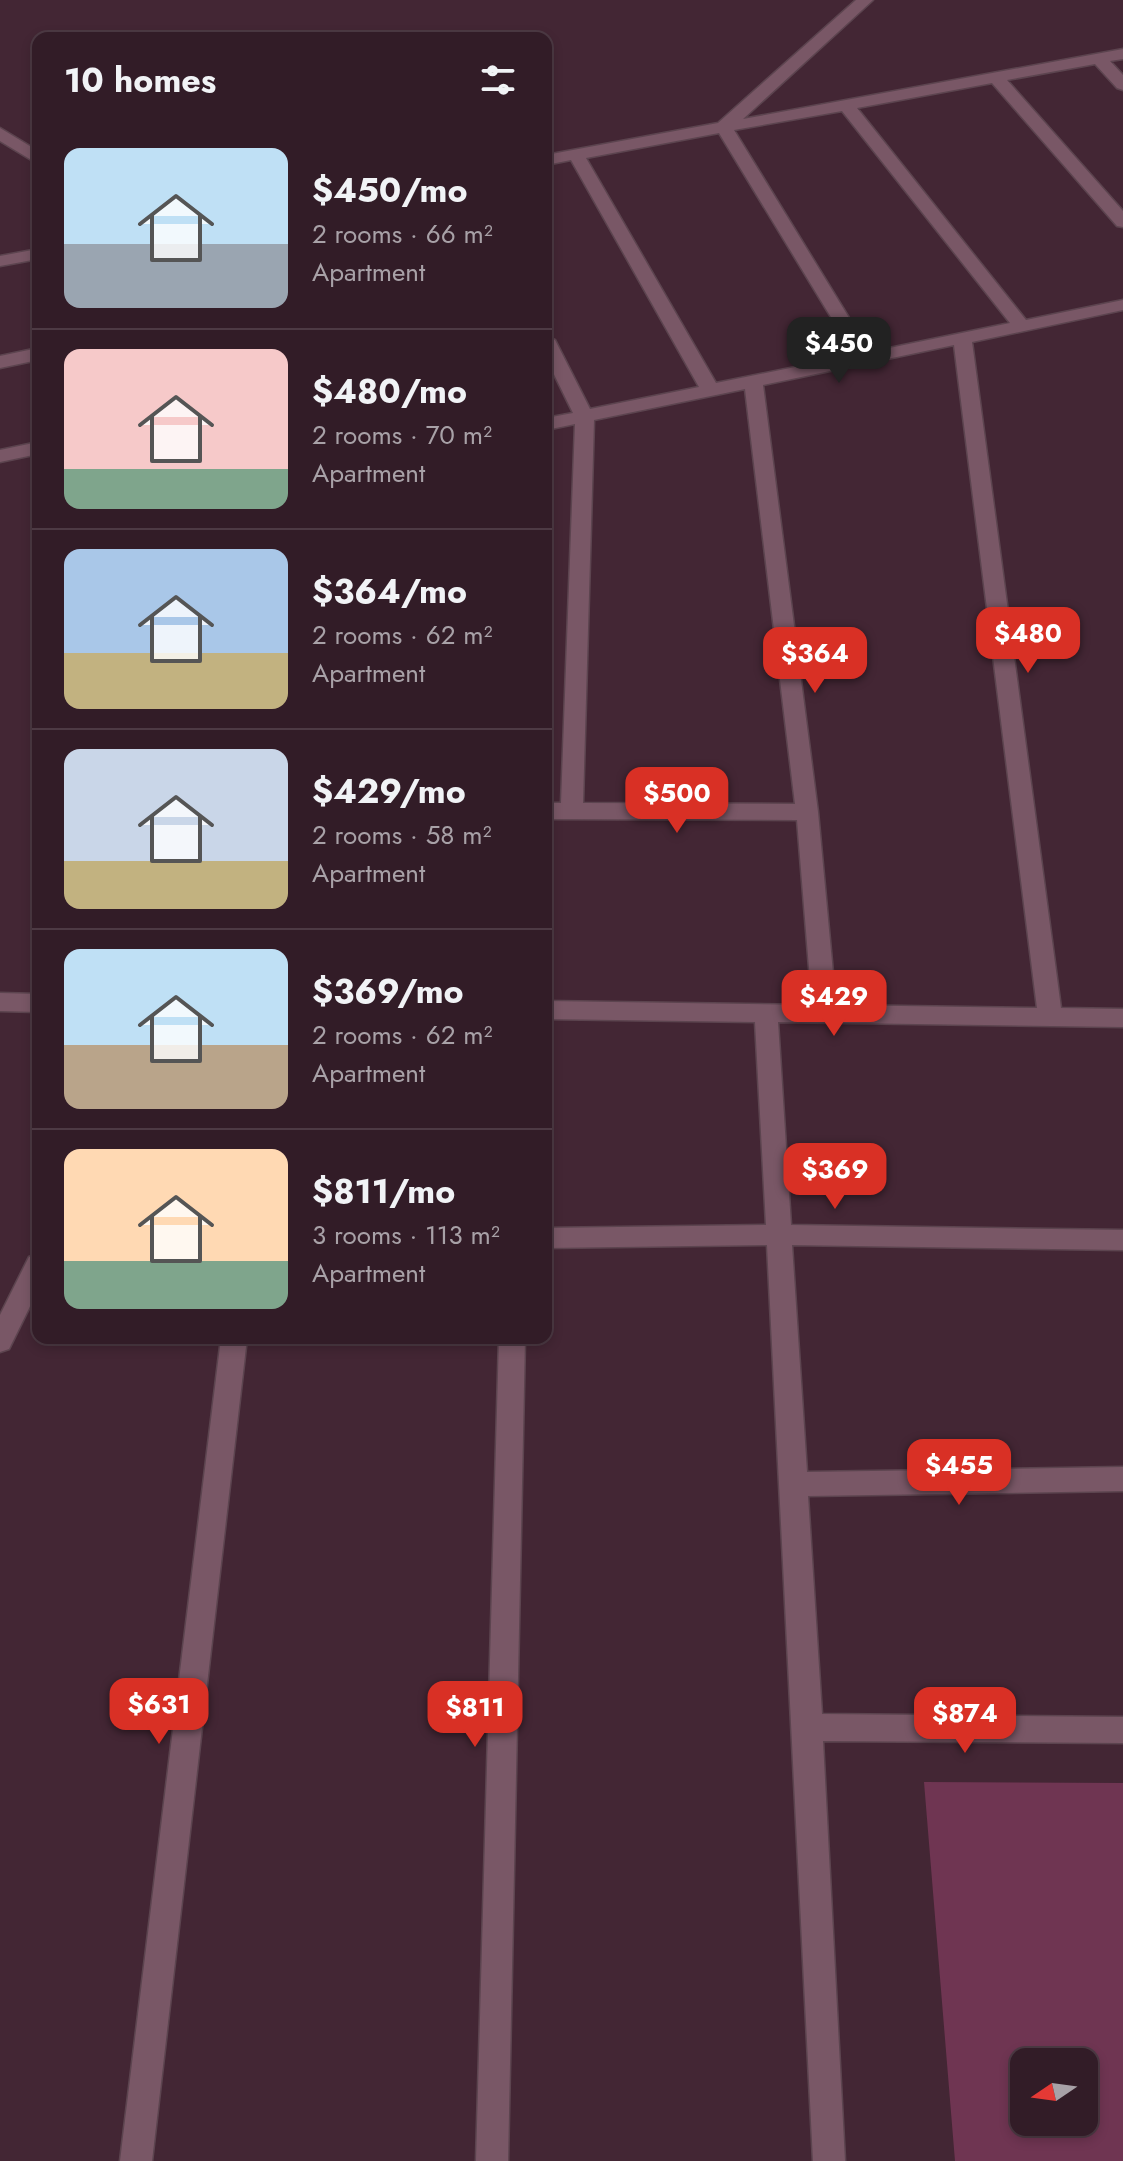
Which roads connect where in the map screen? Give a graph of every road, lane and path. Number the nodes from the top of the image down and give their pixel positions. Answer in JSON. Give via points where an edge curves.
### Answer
{"nodes":[{"id":1,"x":865,"y":0,"type":"edge"},
{"id":2,"x":1123,"y":54,"type":"edge"},
{"id":3,"x":1098,"y":58,"type":"junction"},
{"id":4,"x":995,"y":77,"type":"junction"},
{"id":5,"x":1123,"y":85,"type":"edge"},
{"id":6,"x":845,"y":104,"type":"junction"},
{"id":7,"x":724,"y":127,"type":"junction"},
{"id":8,"x":0,"y":133,"type":"edge"},
{"id":9,"x":576,"y":154,"type":"junction"},
{"id":10,"x":32,"y":155,"type":"edge"},
{"id":11,"x":552,"y":159,"type":"edge"},
{"id":12,"x":1123,"y":222,"type":"edge"},
{"id":13,"x":32,"y":255,"type":"edge"},
{"id":14,"x":0,"y":261,"type":"edge"},
{"id":15,"x":1123,"y":305,"type":"edge"},
{"id":16,"x":1022,"y":326,"type":"junction"},
{"id":17,"x":962,"y":338,"type":"junction"},
{"id":18,"x":552,"y":352,"type":"edge"},
{"id":19,"x":32,"y":355,"type":"edge"},
{"id":20,"x":865,"y":358,"type":"junction"},
{"id":21,"x":0,"y":362,"type":"edge"},
{"id":22,"x":753,"y":381,"type":"junction"},
{"id":23,"x":710,"y":390,"type":"junction"},
{"id":24,"x":585,"y":417,"type":"junction"},
{"id":25,"x":552,"y":423,"type":"edge"},
{"id":26,"x":32,"y":449,"type":"edge"},
{"id":27,"x":0,"y":456,"type":"edge"},
{"id":28,"x":552,"y":811,"type":"edge"},
{"id":29,"x":572,"y":811,"type":"junction"},
{"id":30,"x":807,"y":812,"type":"junction"},
{"id":31,"x":0,"y":1002,"type":"edge"},
{"id":32,"x":32,"y":1003,"type":"edge"},
{"id":33,"x":552,"y":1010,"type":"edge"},
{"id":34,"x":766,"y":1013,"type":"junction"},
{"id":35,"x":825,"y":1014,"type":"junction"},
{"id":36,"x":1050,"y":1017,"type":"junction"},
{"id":37,"x":1123,"y":1018,"type":"edge"},
{"id":38,"x":780,"y":1235,"type":"junction"},
{"id":39,"x":552,"y":1238,"type":"edge"},
{"id":40,"x":1123,"y":1240,"type":"edge"},
{"id":41,"x":32,"y":1276,"type":"edge"},
{"id":42,"x":0,"y":1341,"type":"edge"},
{"id":43,"x":233,"y":1344,"type":"edge"},
{"id":44,"x":512,"y":1344,"type":"edge"},
{"id":45,"x":1123,"y":1479,"type":"edge"},
{"id":46,"x":794,"y":1484,"type":"junction"},
{"id":47,"x":808,"y":1727,"type":"junction"},
{"id":48,"x":1123,"y":1730,"type":"edge"},
{"id":49,"x":136,"y":2161,"type":"edge"},
{"id":50,"x":492,"y":2161,"type":"edge"},
{"id":51,"x":829,"y":2161,"type":"edge"}],
"edges":[{"from":1,"to":7,"type":"street"},
{"from":2,"to":3,"type":"street"},
{"from":3,"to":4,"type":"street"},
{"from":3,"to":5,"type":"street"},
{"from":4,"to":6,"type":"street"},
{"from":4,"to":12,"type":"street"},
{"from":6,"to":7,"type":"street"},
{"from":6,"to":16,"type":"street"},
{"from":7,"to":9,"type":"street"},
{"from":7,"to":20,"type":"street"},
{"from":8,"to":10,"type":"street"},
{"from":9,"to":11,"type":"street"},
{"from":9,"to":23,"type":"street"},
{"from":13,"to":14,"type":"street"},
{"from":15,"to":16,"type":"street"},
{"from":16,"to":17,"type":"street"},
{"from":17,"to":20,"type":"street"},
{"from":17,"to":36,"type":"street"},
{"from":18,"to":24,"type":"street"},
{"from":19,"to":21,"type":"street"},
{"from":20,"to":22,"type":"street"},
{"from":22,"to":23,"type":"street"},
{"from":22,"to":30,"type":"street"},
{"from":23,"to":24,"type":"street"},
{"from":24,"to":25,"type":"street"},
{"from":24,"to":29,"type":"street"},
{"from":26,"to":27,"type":"street"},
{"from":28,"to":29,"type":"street"},
{"from":29,"to":30,"type":"street"},
{"from":30,"to":35,"type":"street"},
{"from":31,"to":32,"type":"street"},
{"from":33,"to":34,"type":"street"},
{"from":34,"to":35,"type":"street"},
{"from":34,"to":38,"type":"street"},
{"from":35,"to":36,"type":"street"},
{"from":36,"to":37,"type":"street"},
{"from":38,"to":39,"type":"street"},
{"from":38,"to":40,"type":"street"},
{"from":38,"to":46,"type":"street"},
{"from":41,"to":42,"type":"street"},
{"from":43,"to":49,"type":"street"},
{"from":44,"to":50,"type":"street"},
{"from":45,"to":46,"type":"street"},
{"from":46,"to":47,"type":"street"},
{"from":47,"to":48,"type":"street"},
{"from":47,"to":51,"type":"street"}]}
